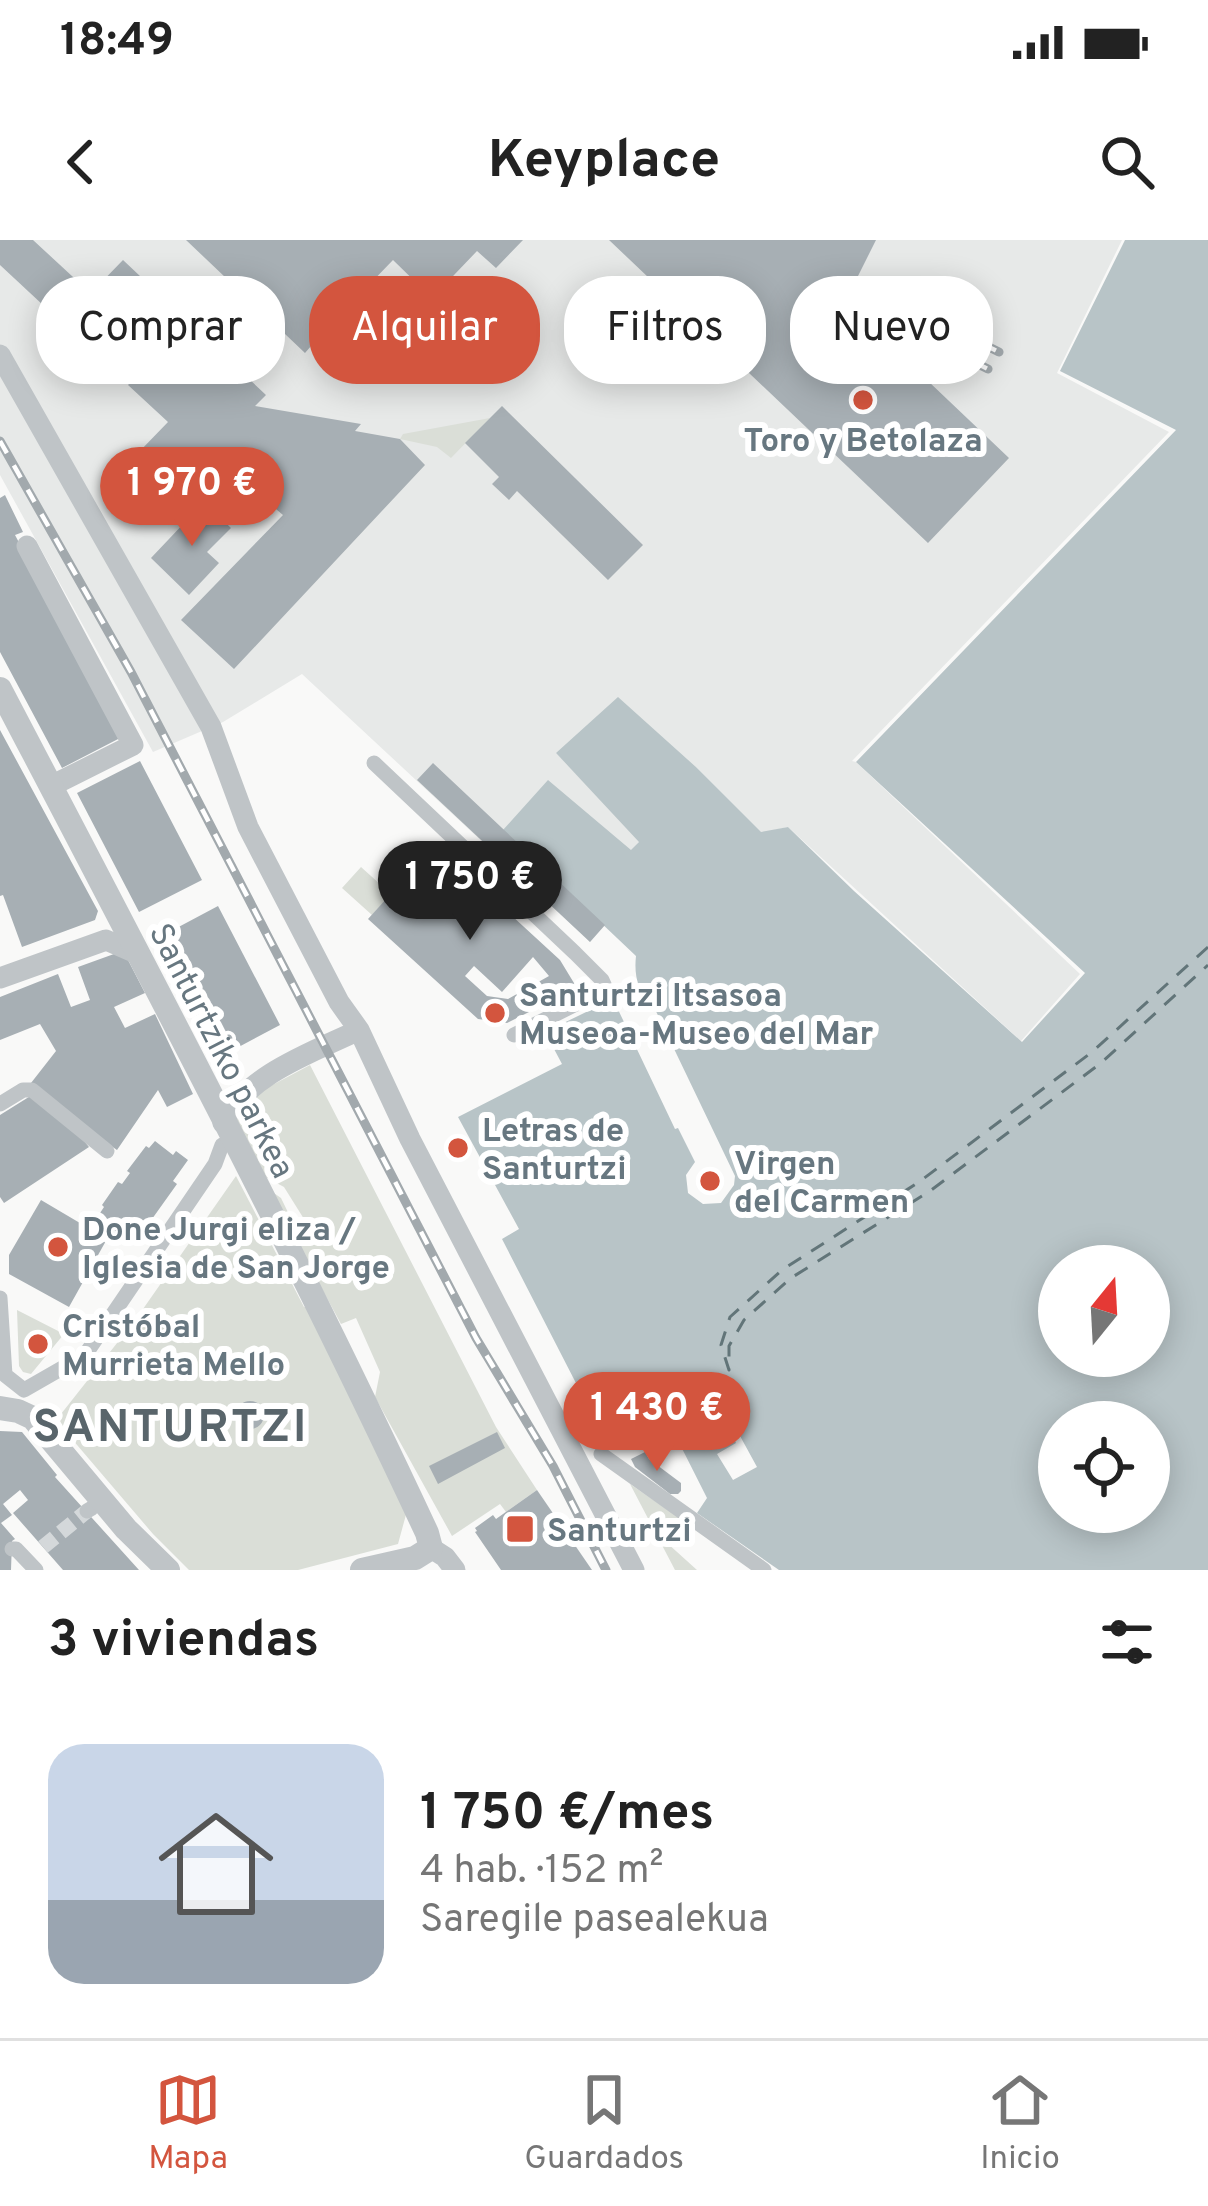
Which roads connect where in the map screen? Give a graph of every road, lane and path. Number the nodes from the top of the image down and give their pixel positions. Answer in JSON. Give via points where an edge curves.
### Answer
{"nodes":[{"id":1,"x":2,"y":353,"type":"edge"},
{"id":2,"x":28,"y":546,"type":"dead end"},
{"id":3,"x":0,"y":689,"type":"edge"},
{"id":4,"x":374,"y":763,"type":"dead end"},
{"id":5,"x":51,"y":786,"type":"junction"},
{"id":6,"x":137,"y":954,"type":"junction"},
{"id":7,"x":0,"y":977,"type":"edge"},
{"id":8,"x":350,"y":1035,"type":"junction"},
{"id":9,"x":514,"y":1035,"type":"dead end"},
{"id":10,"x":201,"y":1076,"type":"junction"},
{"id":11,"x":249,"y":1087,"type":"junction"},
{"id":12,"x":0,"y":1104,"type":"edge"},
{"id":13,"x":223,"y":1134,"type":"junction"},
{"id":14,"x":107,"y":1151,"type":"dead end"},
{"id":15,"x":0,"y":1298,"type":"edge"},
{"id":16,"x":14,"y":1403,"type":"edge"},
{"id":17,"x":601,"y":1454,"type":"dead end"},
{"id":18,"x":431,"y":1548,"type":"junction"},
{"id":19,"x":12,"y":1549,"type":"dead end"},
{"id":20,"x":36,"y":1570,"type":"edge"},
{"id":21,"x":168,"y":1570,"type":"edge"},
{"id":22,"x":362,"y":1570,"type":"edge"},
{"id":23,"x":455,"y":1570,"type":"edge"},
{"id":24,"x":634,"y":1570,"type":"edge"},
{"id":25,"x":764,"y":1570,"type":"edge"}],
"edges":[{"from":1,"to":8,"type":"street","via":[[211,727],[248,827]]},
{"from":2,"to":5,"type":"street","via":[[133,746]]},
{"from":3,"to":5,"type":"street","name":"Santurtziko parkea"},
{"from":4,"to":9,"type":"street","via":[[602,980],[606,988]]},
{"from":5,"to":6,"type":"street","name":"Santurtziko parkea"},
{"from":6,"to":7,"type":"street","via":[[106,940]]},
{"from":6,"to":10,"type":"street","name":"Santurtziko parkea"},
{"from":8,"to":11,"type":"street"},
{"from":8,"to":24,"type":"street"},
{"from":10,"to":11,"type":"street"},
{"from":10,"to":13,"type":"street","name":"Santurtziko parkea"},
{"from":11,"to":13,"type":"street","via":[[232,1105]]},
{"from":12,"to":14,"type":"street","via":[[32,1090]]},
{"from":13,"to":16,"type":"street","via":[[215,1164],[85,1355]]},
{"from":13,"to":18,"type":"street","name":"Santurtziko parkea","via":[[381,1435]]},
{"from":15,"to":16,"type":"street"},
{"from":16,"to":21,"type":"street"},
{"from":17,"to":25,"type":"street"},
{"from":18,"to":22,"type":"street"},
{"from":18,"to":23,"type":"street","name":"Santurtziko parkea"},
{"from":19,"to":20,"type":"street"}]}
